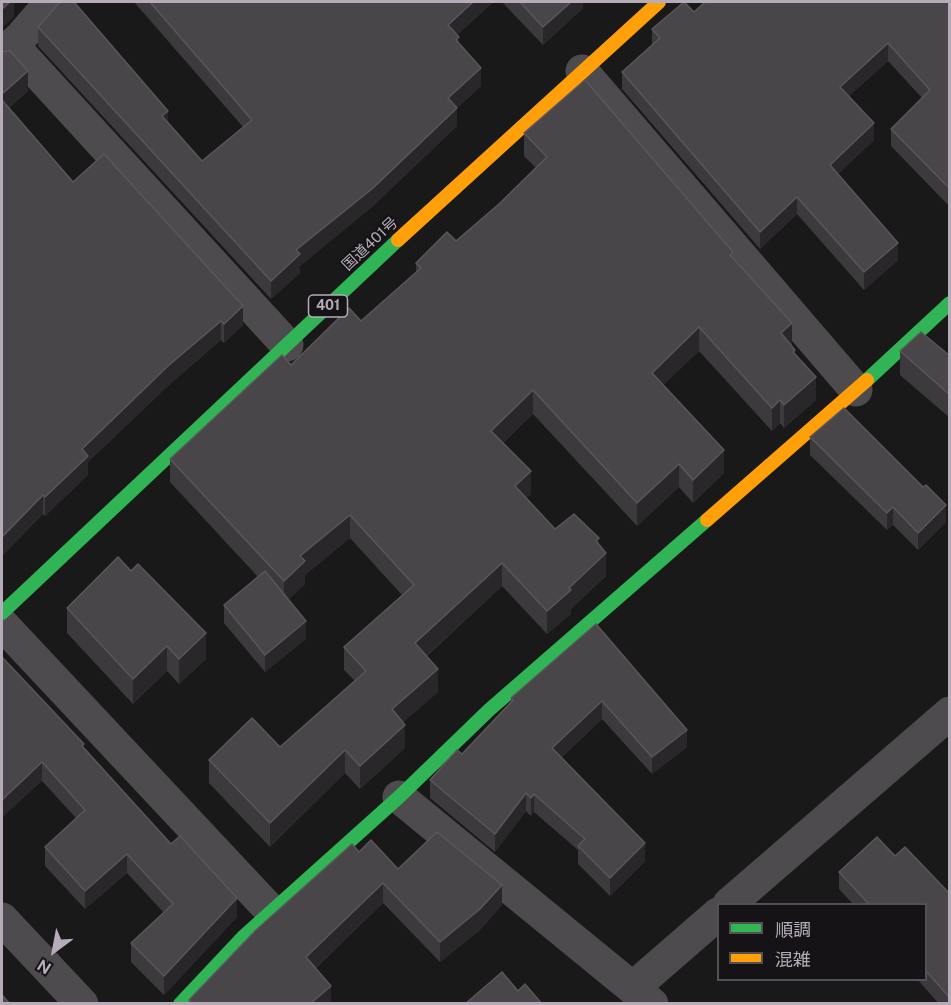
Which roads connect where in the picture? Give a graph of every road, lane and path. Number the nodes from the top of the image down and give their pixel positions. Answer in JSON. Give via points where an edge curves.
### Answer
{"nodes":[{"id":1,"x":51,"y":2,"type":"edge"},
{"id":2,"x":658,"y":2,"type":"edge"},
{"id":3,"x":7,"y":49,"type":"edge"},
{"id":4,"x":582,"y":71,"type":"junction"},
{"id":5,"x":950,"y":303,"type":"edge"},
{"id":6,"x":286,"y":345,"type":"junction"},
{"id":7,"x":856,"y":390,"type":"junction"},
{"id":8,"x":2,"y":613,"type":"edge"},
{"id":9,"x":2,"y":624,"type":"edge"},
{"id":10,"x":950,"y":713,"type":"edge"},
{"id":11,"x":399,"y":797,"type":"junction"},
{"id":12,"x":730,"y":903,"type":"edge"},
{"id":13,"x":272,"y":912,"type":"junction"},
{"id":14,"x":717,"y":915,"type":"edge"},
{"id":15,"x":2,"y":919,"type":"edge"},
{"id":16,"x":643,"y":995,"type":"edge"},
{"id":17,"x":82,"y":1004,"type":"edge"},
{"id":18,"x":180,"y":1004,"type":"edge"}],
"edges":[{"from":1,"to":3,"type":"street"},
{"from":2,"to":4,"type":"main road","name":"国道401号","number":"401"},
{"from":3,"to":6,"type":"street"},
{"from":4,"to":6,"type":"main road","name":"国道401号","number":"401"},
{"from":4,"to":7,"type":"street"},
{"from":5,"to":7,"type":"main road"},
{"from":6,"to":8,"type":"main road","name":"国道401号","number":"401"},
{"from":7,"to":11,"type":"main road","via":[[489,710]]},
{"from":9,"to":13,"type":"street"},
{"from":10,"to":12,"type":"street"},
{"from":11,"to":13,"type":"main road"},
{"from":11,"to":16,"type":"street"},
{"from":13,"to":18,"type":"main road"},
{"from":14,"to":16,"type":"street"},
{"from":15,"to":17,"type":"street"}]}
